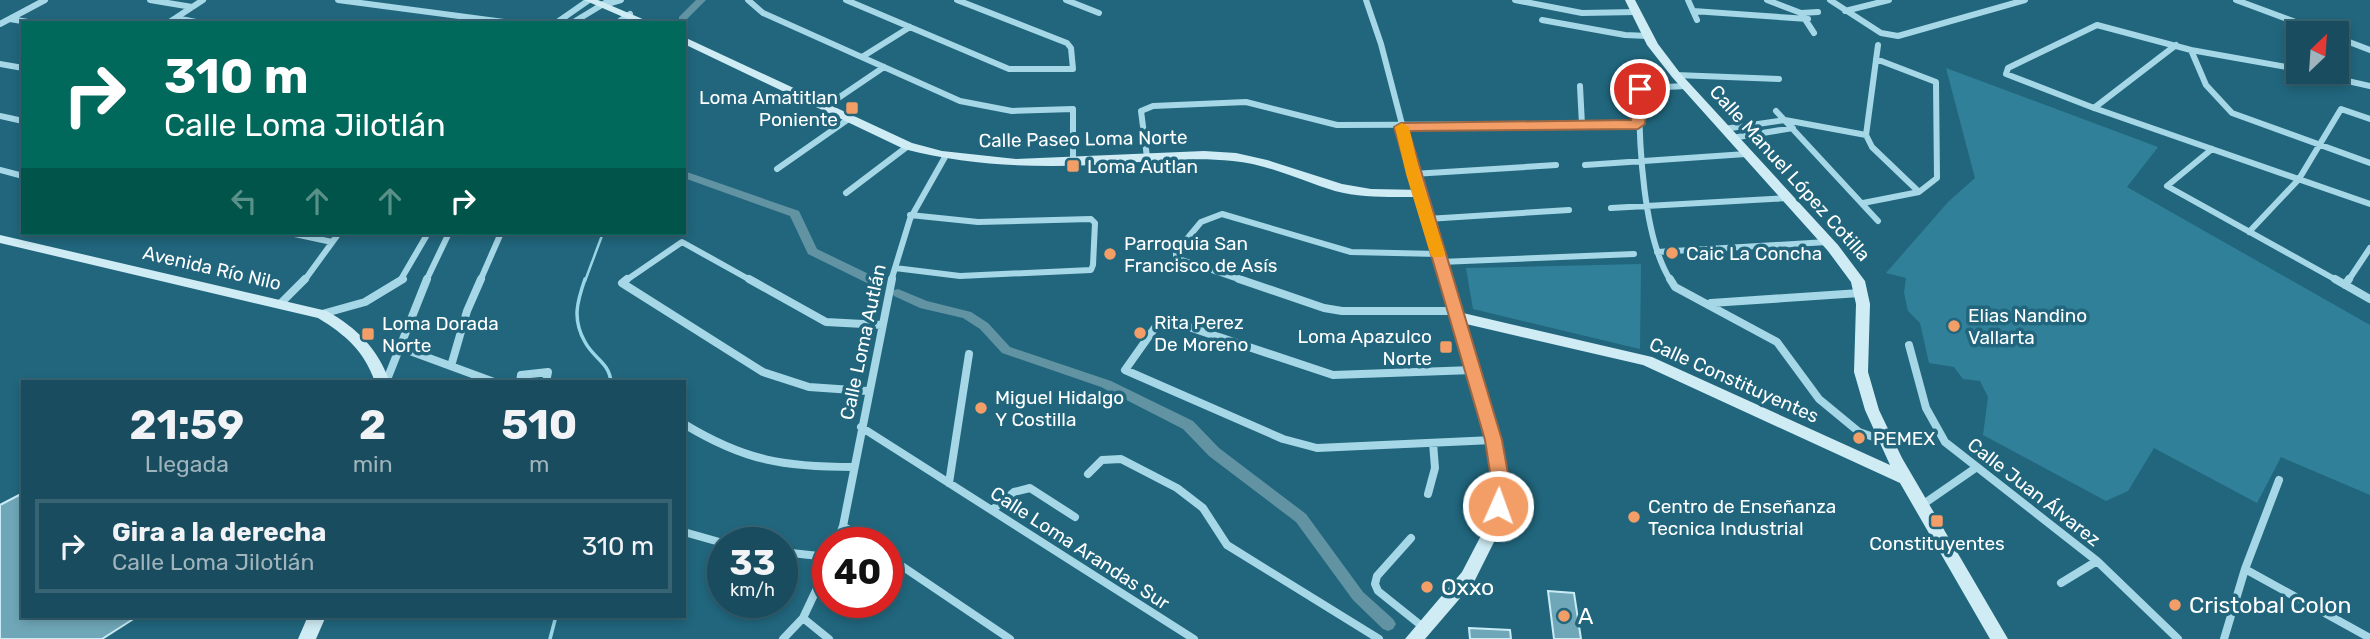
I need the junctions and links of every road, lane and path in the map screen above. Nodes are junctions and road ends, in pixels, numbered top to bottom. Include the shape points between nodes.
1 (45, 0) edge
2 (150, 0) edge
3 (203, 0) edge
4 (338, 0) edge
5 (382, 0) edge
6 (589, 0) edge
7 (621, 0) edge
8 (748, 0) edge
9 (846, 0) edge
10 (957, 0) edge
11 (1066, 0) edge
12 (1091, 0) edge
13 (1366, 0) edge
14 (1515, 0) edge
15 (1688, 0) edge
16 (1767, 0) edge
17 (1830, 0) edge
18 (1889, 0) edge
19 (2025, 0) edge
20 (2236, 0) edge
21 (606, 2) edge
22 (376, 5) junction
23 (1082, 6) junction
24 (1633, 6) edge
25 (192, 7) junction
26 (1693, 11) junction
27 (1845, 11) junction
28 (1818, 12) dead end
29 (1099, 13) dead end
30 (1801, 13) junction
31 (630, 15) junction
32 (175, 18) junction
33 (9, 19) junction
34 (1808, 19) junction
35 (1542, 20) dead end
36 (1697, 20) dead end
37 (22, 21) edge
38 (171, 21) edge
39 (191, 21) edge
40 (497, 21) edge
41 (559, 21) edge
42 (575, 21) edge
43 (620, 21) edge
44 (643, 21) edge
45 (2293, 21) edge
46 (0, 24) edge
47 (910, 27) junction
48 (1814, 33) dead end
49 (1648, 36) junction
50 (686, 41) edge
51 (2349, 42) edge
52 (1878, 45) dead end
53 (2176, 45) junction
54 (2191, 50) junction
55 (2370, 50) edge
56 (862, 57) junction
57 (1876, 59) junction
58 (0, 64) edge
59 (884, 67) junction
60 (2286, 67) edge
61 (21, 68) edge
62 (1676, 75) junction
63 (1779, 79) dead end
64 (2349, 81) edge
65 (1580, 86) dead end
66 (1686, 86) junction
67 (2370, 86) edge
68 (825, 107) junction
69 (2094, 108) junction
70 (1776, 111) dead end
71 (0, 116) edge
72 (850, 118) junction
73 (2370, 119) edge
74 (1785, 120) junction
75 (21, 121) edge
76 (1638, 124) junction
77 (1581, 125) junction
78 (1811, 125) junction
79 (1401, 127) junction
80 (1792, 128) junction
81 (1727, 133) junction
82 (1866, 135) junction
83 (908, 146) junction
84 (2318, 146) junction
85 (2212, 149) junction
86 (1746, 154) junction
87 (945, 157) junction
88 (1147, 157) junction
89 (1073, 160) junction
90 (1644, 161) junction
91 (2370, 163) edge
92 (1556, 164) dead end
93 (1585, 165) dead end
94 (777, 169) dead end
95 (0, 170) edge
96 (1413, 174) junction
97 (21, 175) edge
98 (2299, 179) junction
99 (1919, 192) junction
100 (846, 193) dead end
101 (1420, 193) junction
102 (1788, 198) junction
103 (1863, 203) junction
104 (2370, 204) edge
105 (1649, 205) junction
106 (1611, 208) dead end
107 (1569, 210) dead end
108 (910, 215) junction
109 (1427, 219) junction
110 (1878, 221) dead end
111 (2249, 232) junction
112 (299, 235) edge
113 (337, 235) edge
114 (427, 235) edge
115 (448, 235) edge
116 (500, 235) edge
117 (892, 236) dead end
118 (902, 236) junction
119 (0, 239) edge
120 (332, 242) junction
121 (1827, 242) junction
122 (2370, 248) edge
123 (1657, 252) junction
124 (1634, 254) dead end
125 (1439, 258) junction
126 (895, 268) junction
127 (2345, 285) junction
128 (1860, 293) junction
129 (2370, 299) edge
130 (1710, 303) junction
131 (280, 304) junction
132 (322, 314) junction
133 (1457, 314) junction
134 (882, 325) junction
135 (1909, 345) dead end
136 (399, 347) junction
137 (969, 354) dead end
138 (451, 366) junction
139 (1473, 370) junction
140 (384, 380) edge
141 (386, 380) edge
142 (489, 380) edge
143 (520, 380) edge
144 (546, 380) edge
145 (867, 391) junction
146 (686, 425) edge
147 (861, 427) junction
148 (1493, 440) junction
149 (1887, 442) junction
150 (1433, 443) junction
151 (853, 467) junction
152 (1977, 467) junction
153 (1088, 474) dead end
154 (1906, 478) junction
155 (2279, 480) dead end
156 (949, 483) junction
157 (1428, 495) dead end
158 (1922, 505) junction
159 (992, 510) junction
160 (1075, 517) dead end
161 (843, 526) edge
162 (686, 533) edge
163 (707, 538) edge
164 (1411, 538) dead end
165 (2097, 561) junction
166 (903, 567) edge
167 (2245, 569) junction
168 (2061, 583) dead end
169 (812, 599) edge
170 (316, 618) edge
171 (803, 618) junction
172 (1419, 633) edge
173 (2370, 638) edge
174 (307, 639) edge
175 (783, 639) edge
176 (829, 639) edge
177 (1010, 639) edge
178 (1194, 639) edge
179 (1379, 639) edge
180 (1999, 639) edge
181 (2178, 639) edge
182 (2224, 639) edge

1 - 33 street
2 - 25 street
3 - 25 street
4 - 22 street
5 - 22 street
6 - 21 street
6 - 41 street
7 - 21 street
8 - 56 street via 763,13
9 - 47 street
10 - 47 street via 1071,46 1073,69 1009,69
11 - 23 street
12 - 23 street
13 - 79 street
14 - 24 street via 1582,13
15 - 26 street
16 - 30 street
17 - 27 street
18 - 27 street
19 - 27 street via 1898,36 1889,36
20 - 45 street
21 - 31 street
21 - 42 street
22 - 40 street
23 - 29 street
24 - 49 street, Calle Manuel López Cotilla
25 - 32 street
26 - 34 street
26 - 36 street
28 - 30 street
30 - 34 street
31 - 43 street
31 - 44 street
32 - 38 street
32 - 39 street
33 - 37 street
33 - 46 street
34 - 48 street
35 - 49 street
47 - 56 street
49 - 62 street, Calle Manuel López Cotilla
50 - 68 street, Calle Paseo Loma Norte
51 - 55 street
52 - 57 street
53 - 54 street
53 - 69 street
53 - 69 street via 2097,24 2008,68 2006,74 2014,78
54 - 60 street
54 - 84 street via 2204,86 2232,113
56 - 59 street
57 - 82 street
57 - 99 street via 1937,83 1937,178
58 - 61 street
59 - 68 street
59 - 89 street via 980,107 1073,109
62 - 63 street
62 - 66 street, Calle Manuel López Cotilla
64 - 67 street
65 - 77 street
66 - 76 street via 1640,89
66 - 81 street, Calle Manuel López Cotilla
68 - 72 street, Calle Paseo Loma Norte
69 - 85 street
70 - 74 street
71 - 75 street
72 - 83 street, Calle Paseo Loma Norte
72 - 94 street
73 - 84 street via 2341,109
74 - 78 street
74 - 80 street
74 - 81 street
76 - 77 street
76 - 90 street
77 - 79 street
78 - 80 street
78 - 82 street
79 - 88 street via 1337,125 1246,102 1145,107 1141,111
79 - 96 street
80 - 81 street
80 - 103 street
81 - 86 street, Calle Manuel López Cotilla
82 - 99 street via 1872,147
83 - 87 street, Calle Paseo Loma Norte
83 - 100 street
84 - 91 street
84 - 98 street
85 - 98 street
85 - 111 street via 2167,187
86 - 90 street
86 - 102 street, Calle Manuel López Cotilla
87 - 89 street, Calle Paseo Loma Norte via 993,162
87 - 108 street, Calle Loma Autlán
88 - 89 street, Calle Paseo Loma Norte
88 - 101 street, Calle Paseo Loma Norte via 1236,157 1340,188
90 - 93 street
90 - 105 street
92 - 96 street
95 - 97 street
96 - 101 street
98 - 104 street
98 - 111 street
99 - 103 street
101 - 109 street
102 - 105 street
102 - 121 street, Calle Manuel López Cotilla
103 - 110 street
105 - 106 street
105 - 123 street
107 - 109 street
108 - 118 street, Calle Loma Autlán
108 - 126 street via 978,222 1091,219 1095,223 1091,270 960,276
109 - 125 street
111 - 127 street
112 - 120 street
113 - 120 street
114 - 132 street via 397,285 363,304
115 - 136 street
116 - 138 street via 467,311
117 - 118 street
118 - 126 street, Calle Loma Autlán
119 - 131 street, Avenida Río Nilo
120 - 131 street via 309,276
121 - 123 street
121 - 128 street, Calle Manuel López Cotilla via 1858,281
122 - 127 street
123 - 130 street via 1675,287
124 - 125 street
125 - 133 street
125 - 133 street via 1351,252 1222,214 1204,217 1176,252 1176,258 1324,308
126 - 134 street, Calle Loma Autlán
127 - 129 street
128 - 130 street
128 - 149 street, Calle Manuel López Cotilla via 1861,372
130 - 149 street via 1777,342 1819,399 1859,432
131 - 132 street, Avenida Río Nilo
132 - 140 street, Avenida Río Nilo via 369,348
133 - 139 street
133 - 154 street, Calle Constituyentes via 1647,361
134 - 145 street, Calle Loma Autlán
134 - 145 street via 826,322 682,242 622,283 763,372 809,387
135 - 152 street, Calle Juan Álvarez via 1931,421 1945,442
136 - 138 street
136 - 141 street
137 - 156 street
138 - 142 street
139 - 148 street
139 - 150 street via 1333,374 1165,319 1126,365 1129,374 1302,445
143 - 144 street via 521,375 548,372
145 - 147 street, Calle Loma Autlán
146 - 151 street via 715,445 747,458 783,466
147 - 151 street, Calle Loma Autlán
147 - 156 street, Calle Loma Arandas Sur
148 - 150 street
148 - 172 street via 1501,485 1494,526 1468,577
149 - 154 street, Calle Manuel López Cotilla
150 - 157 street via 1436,468
151 - 161 street, Calle Loma Autlán
152 - 158 street
152 - 165 street, Calle Juan Álvarez
153 - 179 street via 1099,461 1121,459 1197,502 1227,545
154 - 158 street, Calle Manuel López Cotilla
155 - 167 street
156 - 159 street, Calle Loma Arandas Sur
158 - 180 street, Calle Manuel López Cotilla
159 - 160 street via 1023,487
159 - 178 street, Calle Loma Arandas Sur
162 - 163 street
164 - 172 street via 1375,584
165 - 168 street
165 - 181 street, Calle Juan Álvarez
166 - 177 street
167 - 173 street
167 - 182 street
169 - 171 street
170 - 174 street
171 - 175 street
171 - 176 street

